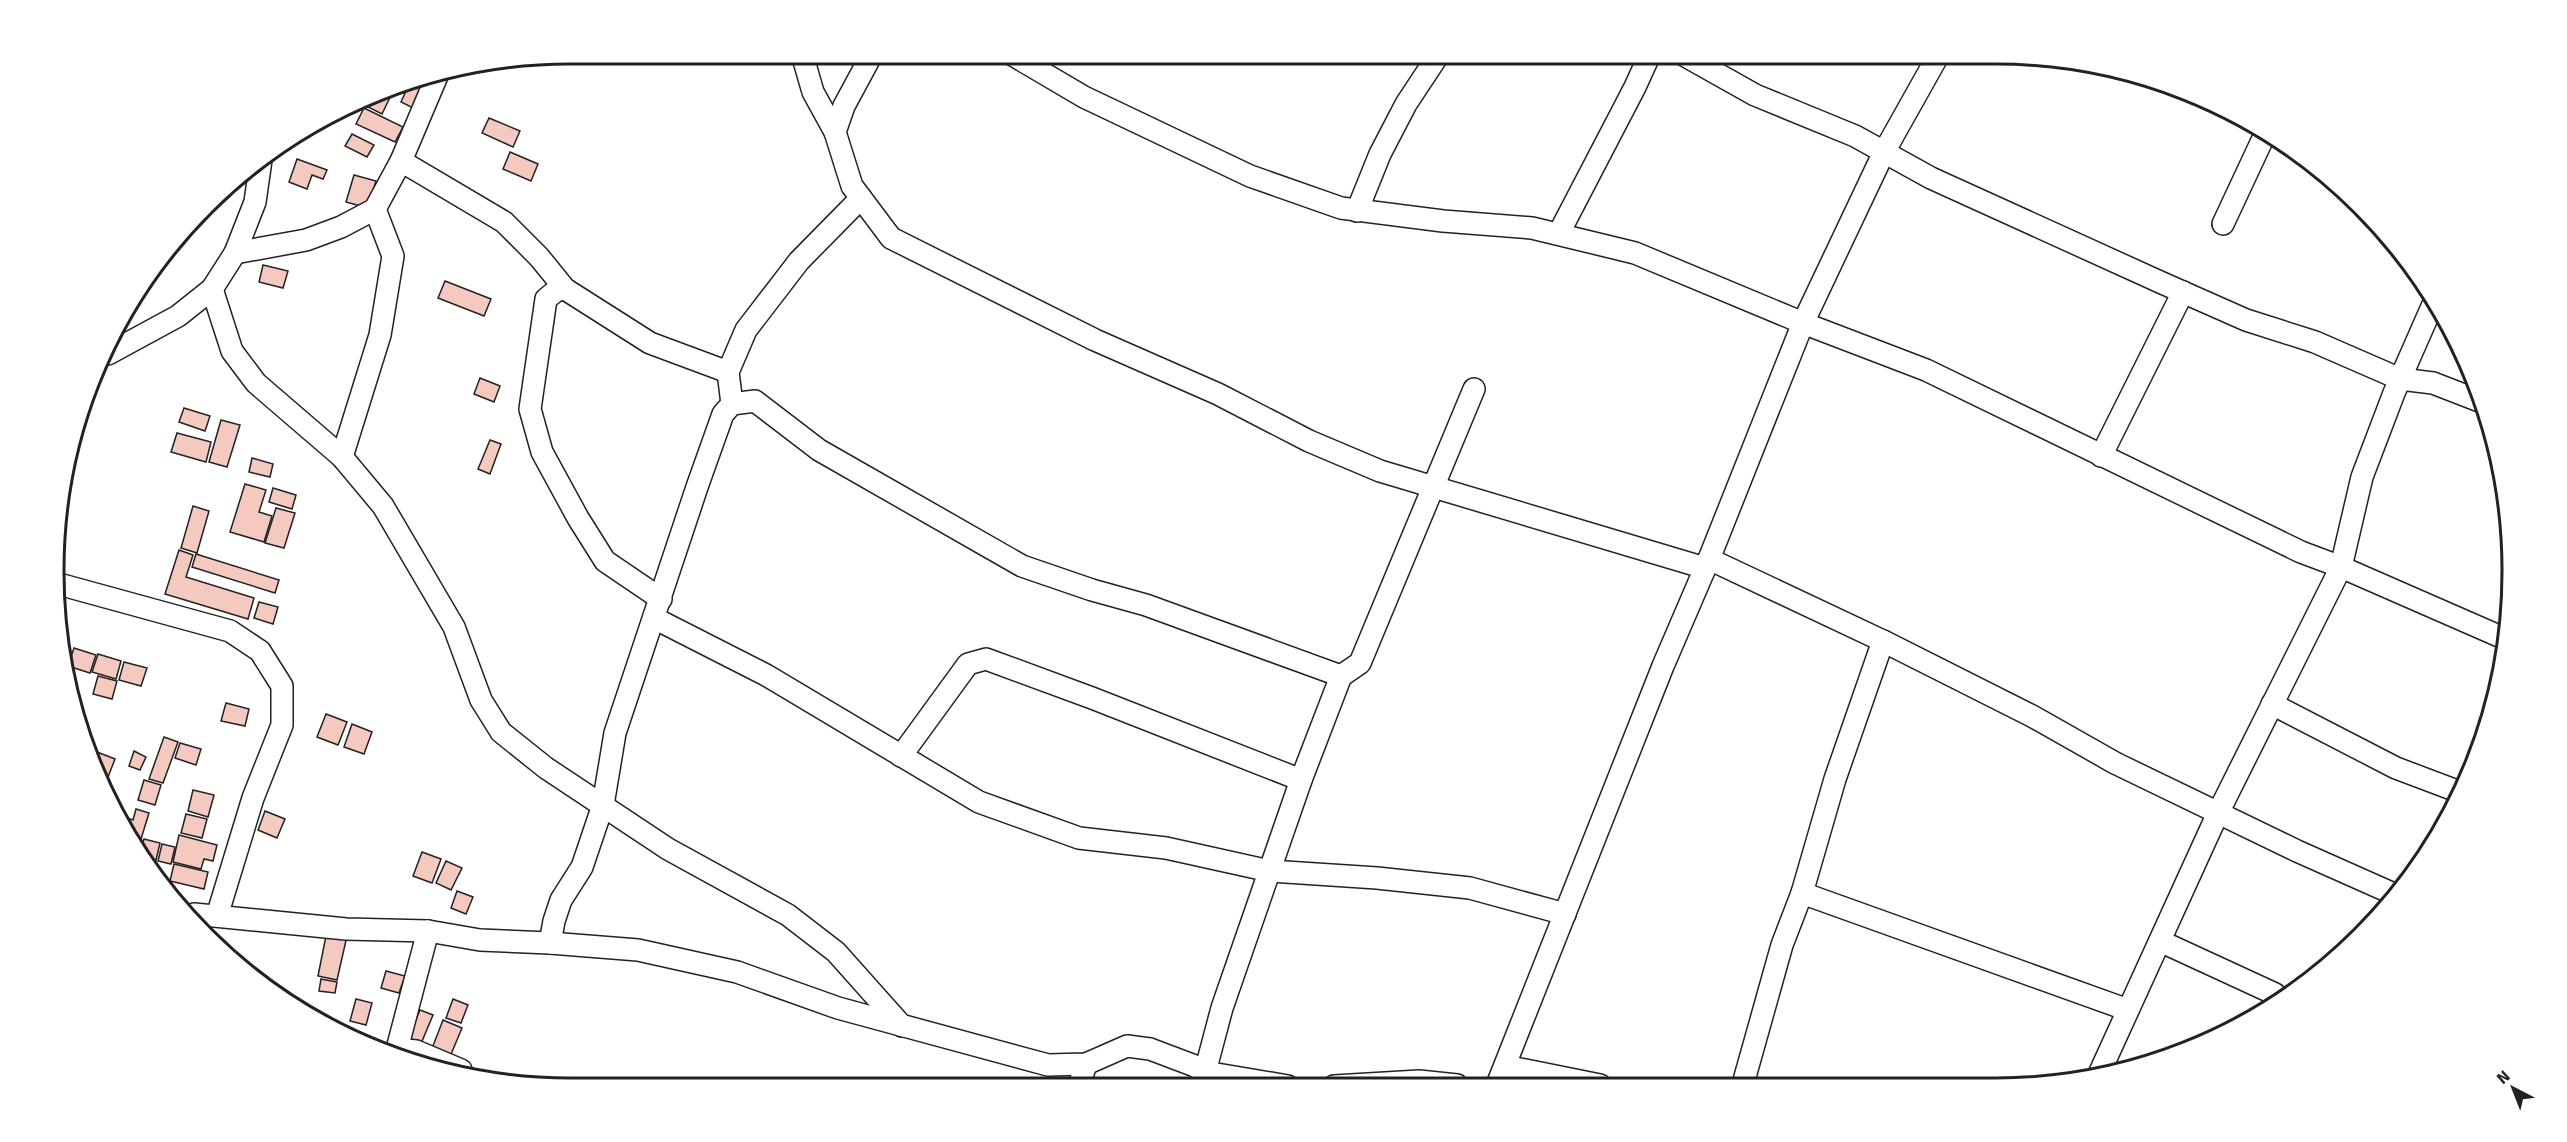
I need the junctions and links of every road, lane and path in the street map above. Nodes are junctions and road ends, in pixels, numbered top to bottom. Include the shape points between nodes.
1 (805, 64) edge
2 (867, 64) edge
3 (1028, 64) edge
4 (1432, 64) edge
5 (1641, 64) edge
6 (1700, 64) edge
7 (1933, 64) edge
8 (435, 83) edge
9 (835, 132) junction
10 (2262, 140) edge
11 (1884, 152) junction
12 (401, 161) junction
13 (259, 172) edge
14 (861, 198) junction
15 (375, 209) junction
16 (1357, 211) junction
17 (2223, 224) dead end
18 (1559, 233) junction
19 (235, 253) junction
20 (565, 289) junction
21 (212, 290) junction
22 (2184, 292) junction
23 (2430, 311) edge
24 (1803, 323) junction
25 (116, 350) edge
26 (728, 372) junction
27 (2400, 379) junction
28 (1474, 389) dead end
29 (2472, 398) edge
30 (732, 404) junction
31 (2102, 456) junction
32 (342, 458) junction
33 (1432, 487) junction
34 (1707, 564) junction
35 (2341, 567) junction
36 (65, 587) edge
37 (658, 608) junction
38 (2498, 636) edge
39 (1883, 641) junction
40 (1341, 676) junction
41 (2272, 704) junction
42 (901, 756) junction
43 (1301, 780) junction
44 (2453, 789) edge
45 (603, 805) junction
46 (2218, 813) junction
47 (1270, 871) junction
48 (2387, 892) edge
49 (1802, 893) junction
50 (199, 914) edge
51 (1565, 914) junction
52 (217, 916) junction
53 (429, 931) junction
54 (2160, 941) junction
55 (550, 943) junction
56 (2275, 994) dead end
57 (2128, 1010) junction
58 (902, 1026) junction
59 (397, 1047) edge
60 (409, 1051) edge
61 (432, 1058) edge
62 (1086, 1064) junction
63 (2103, 1066) edge
64 (1205, 1072) junction
65 (1501, 1076) edge
66 (1082, 1078) edge
67 (1241, 1078) edge
68 (1523, 1078) edge
69 (1745, 1078) edge

1 - 9 street via 813,92
2 - 9 street
3 - 16 street via 1084,97 1250,176
4 - 16 street via 1380,154
5 - 18 street via 1635,87
6 - 11 street via 1755,95
7 - 11 street
8 - 12 street
9 - 14 street via 852,186
10 - 17 street
11 - 22 street via 1931,178
11 - 24 street
12 - 15 street
12 - 20 street via 504,222
13 - 19 street via 255,202
14 - 26 street via 799,261 752,321
14 - 33 street via 891,238 1310,441 1380,471
15 - 19 street via 306,240
15 - 32 street via 393,256 380,335
16 - 18 street
18 - 24 street via 1635,253
19 - 21 street
20 - 26 street via 650,343
20 - 37 street via 546,299 530,410 542,452 605,561
21 - 25 street via 178,316
21 - 32 street via 232,351 256,383
22 - 27 street
22 - 31 street
23 - 27 street
24 - 31 street via 1926,370
24 - 34 street
26 - 30 street
27 - 29 street via 2433,382
27 - 35 street via 2362,477
28 - 33 street
30 - 37 street via 723,414
30 - 40 street via 755,401 819,450 1022,566 1146,605
31 - 35 street via 2301,552
32 - 45 street via 383,506 454,627 481,700 501,732 546,768
33 - 34 street
33 - 40 street via 1360,663
34 - 39 street
34 - 51 street
35 - 38 street
35 - 41 street
36 - 52 street via 230,631 260,651 282,686 282,725 253,798
37 - 42 street
37 - 45 street via 615,733
39 - 46 street
39 - 49 street via 1835,779
40 - 43 street
41 - 44 street via 2396,768
41 - 46 street
42 - 43 street via 968,664 986,659
42 - 47 street via 979,802 1079,838 1166,848
43 - 47 street
45 - 55 street via 582,867 561,900
45 - 58 street via 668,849 788,915 836,952
46 - 48 street
46 - 54 street
47 - 51 street via 1470,888
47 - 64 street via 1222,1008
49 - 57 street
49 - 69 street via 1782,945
50 - 52 street
51 - 65 street
52 - 53 street via 346,929
53 - 55 street via 480,940
53 - 59 street
54 - 56 street
54 - 57 street
55 - 58 street via 638,950 737,972
57 - 63 street
58 - 62 street via 1048,1065
60 - 61 street
62 - 64 street via 1127,1046 1150,1049
62 - 66 street
64 - 67 street
65 - 68 street

